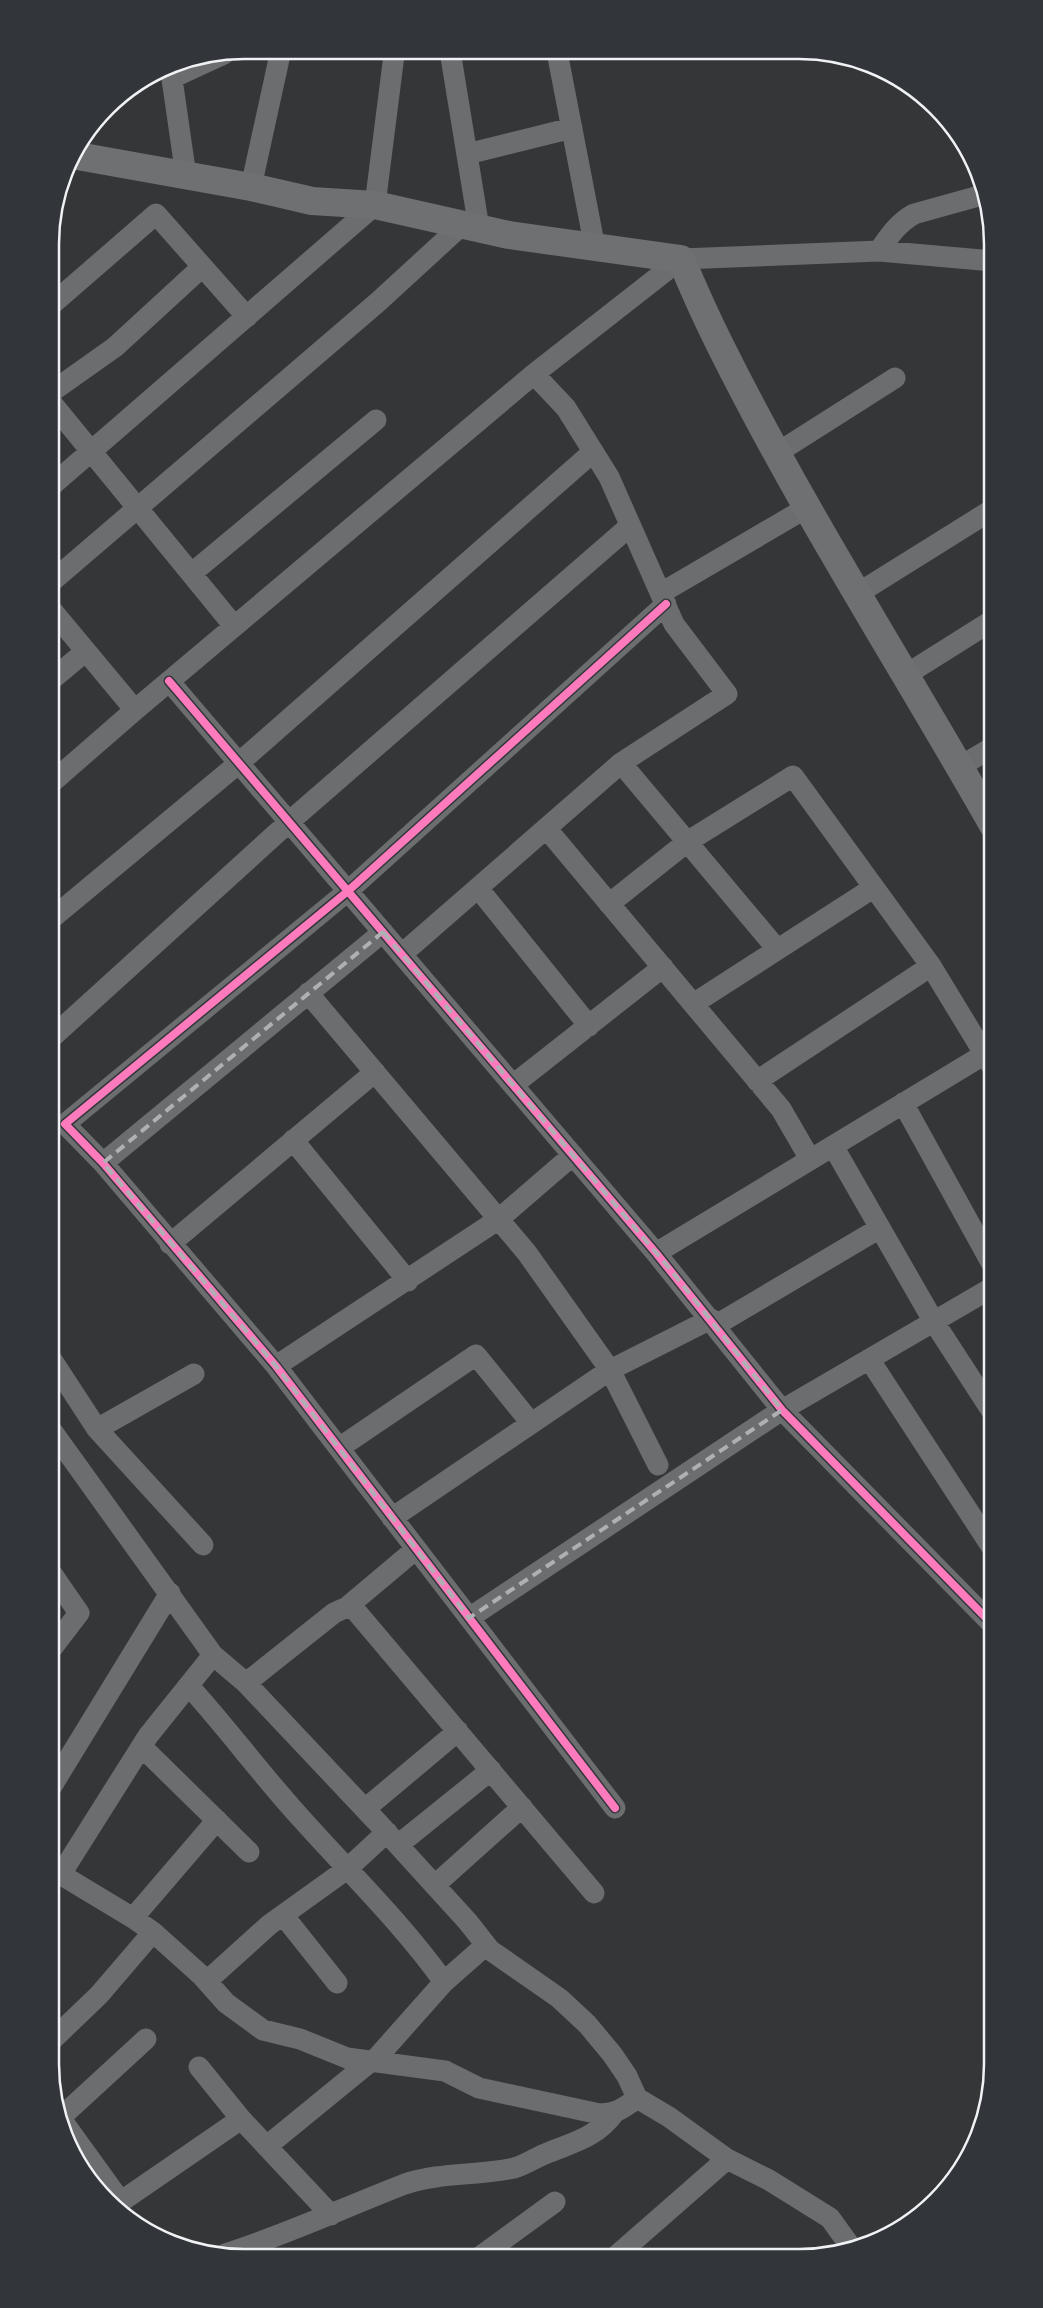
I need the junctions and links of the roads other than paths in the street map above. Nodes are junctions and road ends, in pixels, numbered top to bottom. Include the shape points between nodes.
1 (279, 59) edge
2 (393, 59) edge
3 (451, 59) edge
4 (558, 59) edge
5 (171, 74) edge
6 (572, 128) junction
7 (467, 154) junction
8 (81, 157) edge
9 (186, 176) junction
10 (251, 186) junction
11 (978, 196) edge
12 (375, 205) junction
13 (471, 226) junction
14 (595, 248) junction
15 (879, 251) junction
16 (680, 259) junction
17 (984, 260) edge
18 (202, 267) junction
19 (59, 298) edge
20 (247, 317) junction
21 (534, 374) junction
22 (895, 378) dead end
23 (59, 387) edge
24 (59, 413) edge
25 (376, 420) dead end
26 (92, 452) junction
27 (593, 452) junction
28 (777, 453) junction
29 (59, 480) edge
30 (137, 506) junction
31 (808, 507) junction
32 (984, 515) edge
33 (630, 526) junction
34 (192, 573) junction
35 (59, 575) edge
36 (857, 594) junction
37 (663, 598) junction
38 (59, 619) edge
39 (234, 626) junction
40 (984, 626) edge
41 (86, 651) junction
42 (59, 674) edge
43 (904, 676) junction
44 (169, 681) junction
45 (135, 710) junction
46 (984, 752) edge
47 (239, 763) junction
48 (621, 763) junction
49 (960, 767) junction
50 (59, 776) edge
51 (984, 809) edge
52 (289, 822) junction
53 (546, 828) junction
54 (687, 842) junction
55 (478, 888) junction
56 (873, 888) junction
57 (348, 891) junction
58 (609, 904) junction
59 (59, 913) edge
60 (383, 932) junction
61 (777, 949) junction
62 (402, 954) junction
63 (930, 966) junction
64 (663, 967) junction
65 (308, 993) junction
66 (693, 1004) junction
67 (589, 1026) junction
68 (59, 1032) edge
69 (984, 1053) edge
70 (984, 1063) edge
71 (374, 1072) junction
72 (757, 1081) junction
73 (513, 1085) junction
74 (903, 1103) junction
75 (293, 1140) junction
76 (833, 1146) junction
77 (573, 1155) junction
78 (810, 1159) junction
79 (103, 1162) junction
80 (499, 1219) junction
81 (880, 1228) junction
82 (170, 1244) junction
83 (984, 1250) edge
84 (656, 1253) junction
85 (408, 1281) junction
86 (984, 1292) edge
87 (714, 1322) junction
88 (934, 1322) junction
89 (869, 1359) junction
90 (276, 1366) junction
91 (59, 1369) edge
92 (610, 1370) junction
93 (194, 1374) dead end
94 (984, 1396) edge
95 (782, 1410) junction
96 (531, 1424) junction
97 (97, 1429) junction
98 (59, 1440) edge
99 (339, 1448) junction
100 (658, 1465) dead end
101 (392, 1518) junction
102 (984, 1535) edge
103 (203, 1545) dead end
104 (416, 1549) junction
105 (59, 1584) edge
106 (170, 1593) junction
107 (347, 1607) junction
108 (984, 1611) edge
109 (469, 1618) junction
110 (59, 1640) edge
111 (213, 1655) junction
112 (246, 1683) junction
113 (189, 1686) junction
114 (458, 1731) junction
115 (142, 1747) junction
116 (491, 1770) junction
117 (59, 1774) edge
118 (522, 1807) junction
119 (615, 1808) dead end
120 (364, 1809) junction
121 (217, 1820) junction
122 (392, 1838) junction
123 (249, 1852) dead end
124 (59, 1865) edge
125 (347, 1869) junction
126 (59, 1873) edge
127 (435, 1886) junction
128 (594, 1893) dead end
129 (283, 1915) junction
130 (134, 1918) junction
131 (153, 1932) junction
132 (486, 1945) junction
133 (207, 1981) junction
134 (444, 1982) junction
135 (337, 1983) dead end
136 (59, 2033) edge
137 (146, 2039) dead end
138 (372, 2062) junction
139 (199, 2066) dead end
140 (637, 2098) junction
141 (64, 2109) edge
142 (615, 2112) junction
143 (241, 2119) junction
144 (267, 2146) junction
145 (727, 2159) junction
146 (87, 2162) edge
147 (101, 2181) edge
148 (120, 2202) edge
149 (555, 2202) dead end
150 (331, 2214) junction
151 (848, 2243) edge
152 (238, 2249) edge
153 (490, 2249) edge
154 (624, 2249) edge

1 - 10 street
2 - 12 street
3 - 7 street
4 - 6 street
5 - 9 street
6 - 7 street
6 - 14 street
7 - 13 street
8 - 9 street
9 - 10 street
10 - 12 street via 312,201
11 - 15 street via 914,214 891,232
12 - 13 street
12 - 20 street
13 - 14 street
13 - 30 street
14 - 16 street
15 - 16 street
15 - 17 street
16 - 21 street
16 - 28 street via 719,343
18 - 19 street via 156,214
18 - 20 street
18 - 23 street via 115,347
20 - 26 street
21 - 27 street via 566,408
21 - 39 street
22 - 28 street
24 - 26 street
25 - 34 street
26 - 29 street
26 - 30 street
27 - 33 street via 609,477
27 - 47 street
28 - 31 street
30 - 34 street
30 - 35 street
31 - 36 street
31 - 37 street
32 - 36 street
33 - 37 street
33 - 52 street
34 - 39 street
36 - 43 street
37 - 48 street via 674,624 727,694
37 - 57 street
38 - 41 street
39 - 44 street
40 - 43 street
41 - 42 street
41 - 45 street
43 - 49 street
44 - 45 street
44 - 47 street
45 - 50 street
46 - 49 street
47 - 52 street
47 - 59 street
48 - 53 street
48 - 54 street
49 - 51 street
52 - 57 street
52 - 68 street
53 - 55 street
53 - 58 street
54 - 56 street via 793,776
54 - 58 street
54 - 61 street
55 - 62 street
55 - 67 street
56 - 61 street
56 - 63 street
57 - 60 street
57 - 79 street via 65,1124
58 - 64 street
60 - 62 street
60 - 65 street
61 - 66 street
62 - 73 street
63 - 69 street
63 - 72 street
64 - 66 street
64 - 67 street
65 - 71 street
65 - 79 street
66 - 72 street
67 - 73 street
70 - 74 street
71 - 75 street
71 - 80 street
72 - 78 street via 781,1109
73 - 77 street
74 - 76 street
74 - 83 street
75 - 82 street
75 - 85 street
76 - 78 street
76 - 81 street
77 - 80 street
77 - 84 street
78 - 84 street
79 - 82 street
80 - 85 street
80 - 92 street
81 - 87 street
81 - 88 street
82 - 90 street
84 - 87 street
85 - 90 street
86 - 88 street
87 - 92 street
87 - 95 street
88 - 89 street
88 - 94 street
89 - 95 street
89 - 102 street
90 - 99 street
91 - 97 street
92 - 96 street
92 - 100 street
93 - 97 street
95 - 108 street
95 - 109 street
96 - 99 street via 476,1356
96 - 101 street
97 - 103 street
98 - 106 street
99 - 101 street
101 - 104 street
104 - 107 street
104 - 109 street
105 - 110 street via 80,1613
106 - 111 street
106 - 117 street
107 - 112 street via 334,1613
107 - 114 street via 361,1615
109 - 119 street
111 - 112 street
111 - 113 street
112 - 120 street
113 - 115 street
113 - 125 street
114 - 116 street
114 - 120 street
115 - 121 street
115 - 124 street
116 - 118 street
116 - 122 street
118 - 127 street
118 - 128 street
120 - 122 street
121 - 123 street
121 - 130 street
122 - 125 street
122 - 127 street
125 - 129 street
125 - 134 street via 423,1953
126 - 130 street
127 - 132 street
129 - 133 street
129 - 135 street
130 - 131 street
131 - 133 street
131 - 136 street via 99,1995
132 - 134 street
132 - 140 street via 559,1998 587,2024 617,2061
133 - 138 street via 226,2003 264,2030 300,2039 347,2058
134 - 138 street
137 - 141 street
138 - 142 street via 445,2071 479,2088 606,2115
138 - 144 street
139 - 143 street
140 - 142 street
140 - 145 street
142 - 150 street via 606,2124 581,2141 516,2168 407,2184
143 - 144 street
143 - 148 street
144 - 150 street
145 - 151 street via 769,2180 830,2218
145 - 154 street
146 - 147 street
149 - 153 street
150 - 152 street

